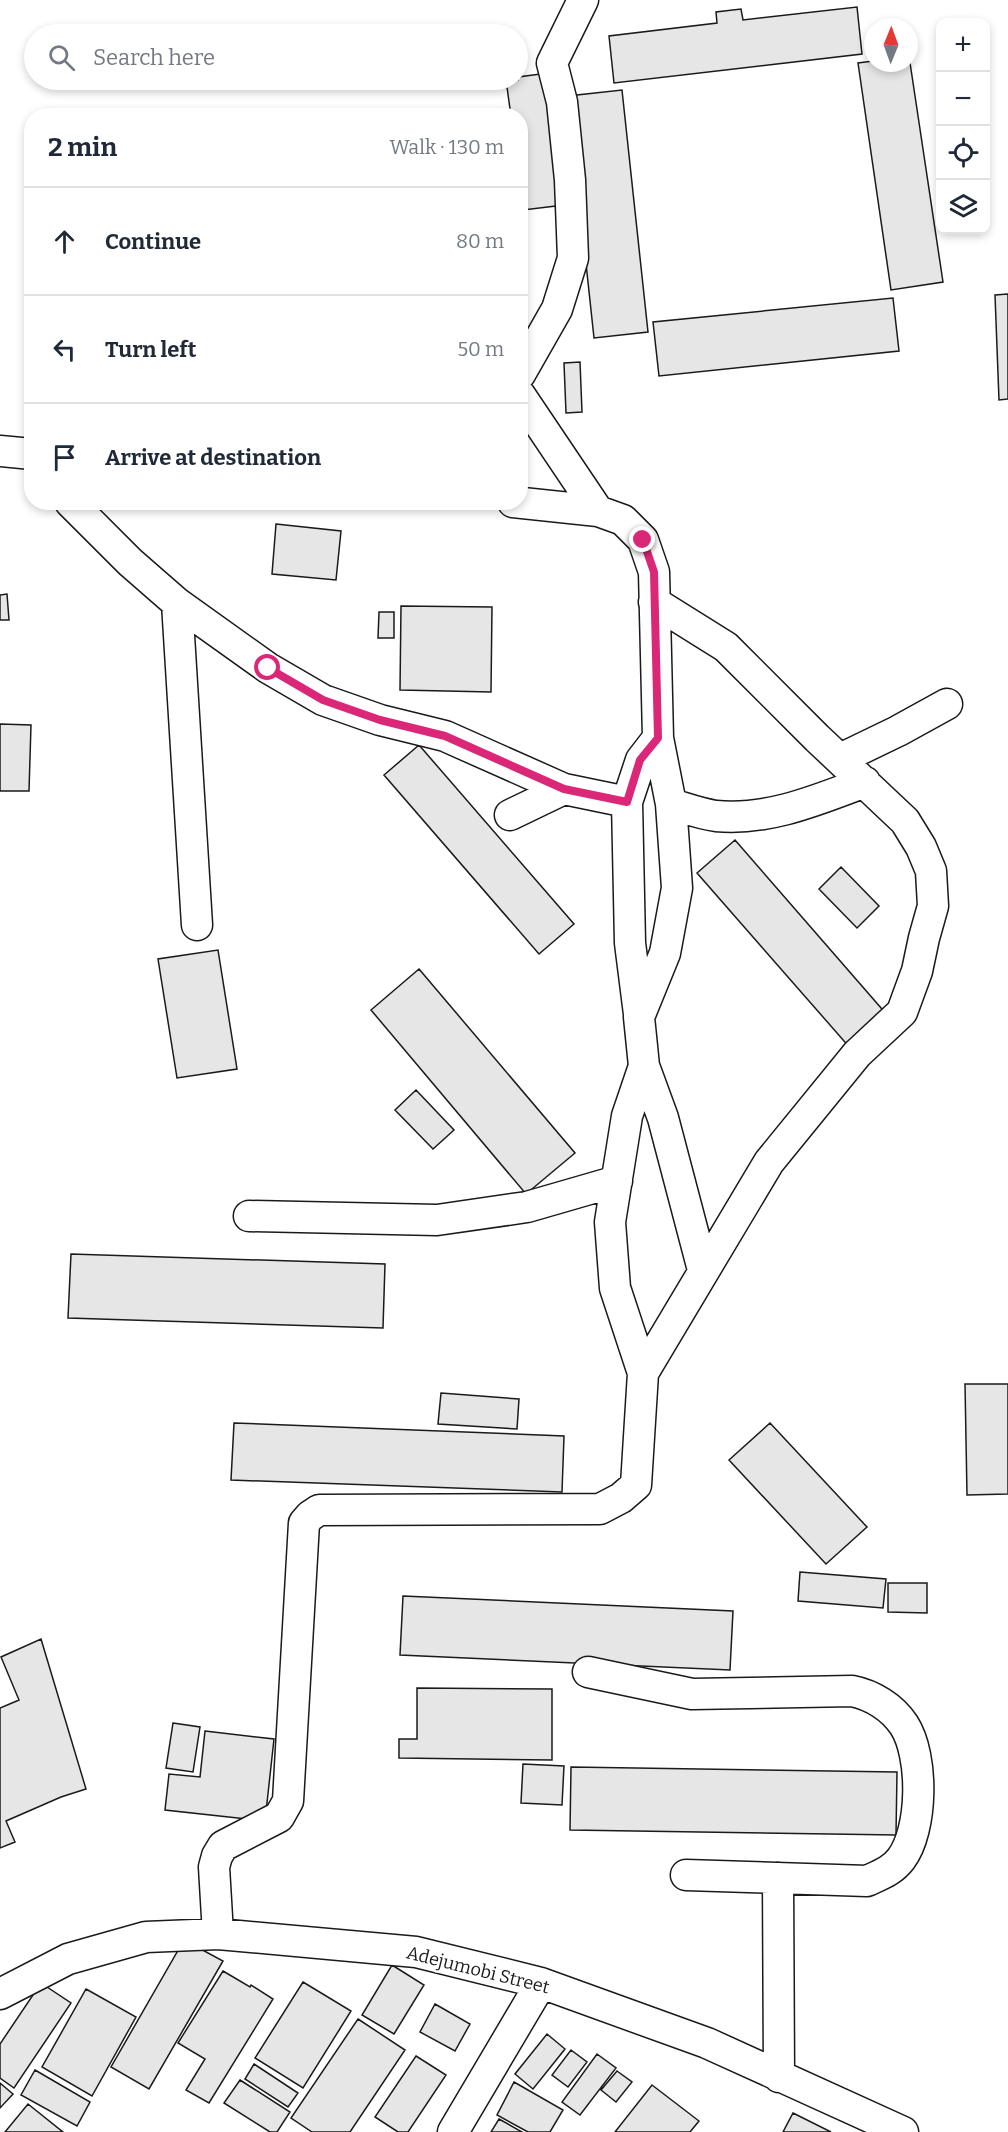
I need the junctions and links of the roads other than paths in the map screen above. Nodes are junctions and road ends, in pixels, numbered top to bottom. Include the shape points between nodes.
1 (583, 0) edge
2 (528, 360) edge
3 (528, 406) edge
4 (528, 504) edge
5 (78, 510) edge
6 (598, 511) junction
7 (654, 602) junction
8 (177, 603) junction
9 (947, 704) dead end
10 (658, 738) junction
11 (840, 759) junction
12 (865, 782) junction
13 (564, 789) junction
14 (627, 802) junction
15 (671, 804) junction
16 (510, 815) dead end
17 (197, 925) dead end
18 (639, 1017) junction
19 (644, 1066) junction
20 (617, 1181) junction
21 (249, 1216) dead end
22 (703, 1270) junction
23 (643, 1373) junction
24 (588, 1672) dead end
25 (686, 1875) dead end
26 (778, 1878) junction
27 (218, 1934) junction
28 (541, 1983) junction
29 (0, 1994) edge
30 (780, 2077) junction
31 (453, 2132) edge
32 (903, 2132) edge

1 - 2 street via 552,63 563,113 573,258 557,309
3 - 6 street
4 - 6 street
5 - 8 street
6 - 7 street via 622,520 643,540 654,572
7 - 10 street
7 - 11 street via 726,647
8 - 13 street via 268,668 323,700 380,720 445,736
8 - 17 street
9 - 11 street
10 - 14 street via 640,760
10 - 15 street
11 - 12 street
12 - 15 street via 770,814 716,816
12 - 22 street via 905,821 931,871 933,906 917,971 902,1012 857,1054 769,1162
13 - 14 street
13 - 16 street
14 - 18 street via 630,943
15 - 18 street via 677,888 665,953
18 - 19 street
19 - 20 street via 627,1116
19 - 22 street via 663,1118
20 - 21 street via 527,1207 437,1220
20 - 23 street via 610,1222 615,1288
22 - 23 street
23 - 27 street via 636,1485 600,1509 319,1510 304,1523 288,1801 279,1817 223,1846 217,1856 214,1867
24 - 26 street via 692,1694 852,1691 869,1695 904,1725 915,1752 918,1806 909,1845 901,1860 889,1872 867,1881
25 - 26 street
26 - 30 street
27 - 28 street, Adejumobi Street via 416,1952
27 - 29 street, Adejumobi Street via 146,1937 68,1959
28 - 30 street, Adejumobi Street via 707,2043
28 - 31 street
30 - 32 street, Adejumobi Street

